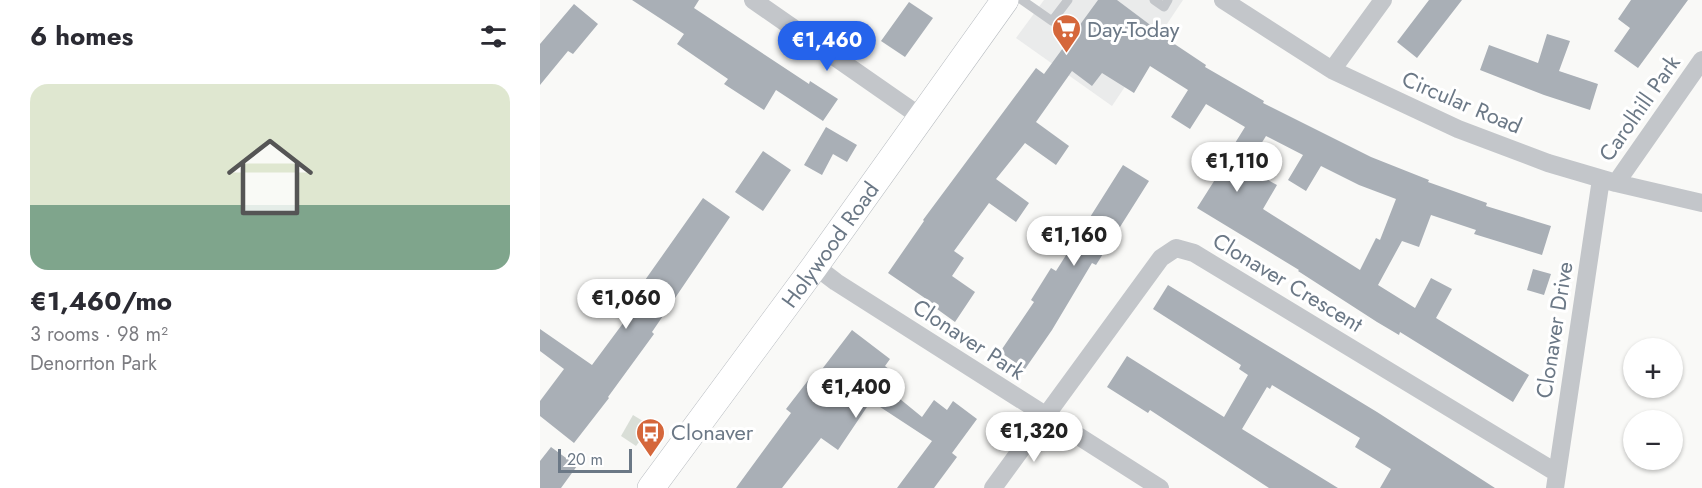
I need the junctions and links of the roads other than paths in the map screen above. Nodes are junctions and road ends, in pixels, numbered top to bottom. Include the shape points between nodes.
1 (753, 0) edge
2 (1005, 0) edge
3 (1022, 0) edge
4 (1068, 0) edge
5 (1154, 0) edge
6 (1168, 0) edge
7 (1223, 0) edge
8 (1383, 0) edge
9 (1702, 60) edge
10 (1332, 70) junction
11 (921, 117) junction
12 (1608, 181) junction
13 (1702, 203) edge
14 (815, 266) junction
15 (1047, 417) junction
16 (1556, 481) edge
17 (651, 488) edge
18 (993, 488) edge
19 (1160, 488) edge

1 - 11 street
2 - 11 main road, Holywood Road
3 - 4 lane via 1052,21
5 - 6 lane via 1164,7
7 - 10 street, Circular Road
8 - 10 street
9 - 12 street, Carolhill Park
10 - 12 street, Circular Road via 1458,129
11 - 14 main road, Holywood Road
12 - 13 street, Circular Road
12 - 16 street, Clonaver Drive
14 - 15 street, Clonaver Park
14 - 17 main road, Holywood Road
15 - 16 street, Clonaver Crescent via 1161,258 1176,248 1194,253
15 - 18 street, Clonaver Crescent
15 - 19 street, Clonaver Park

